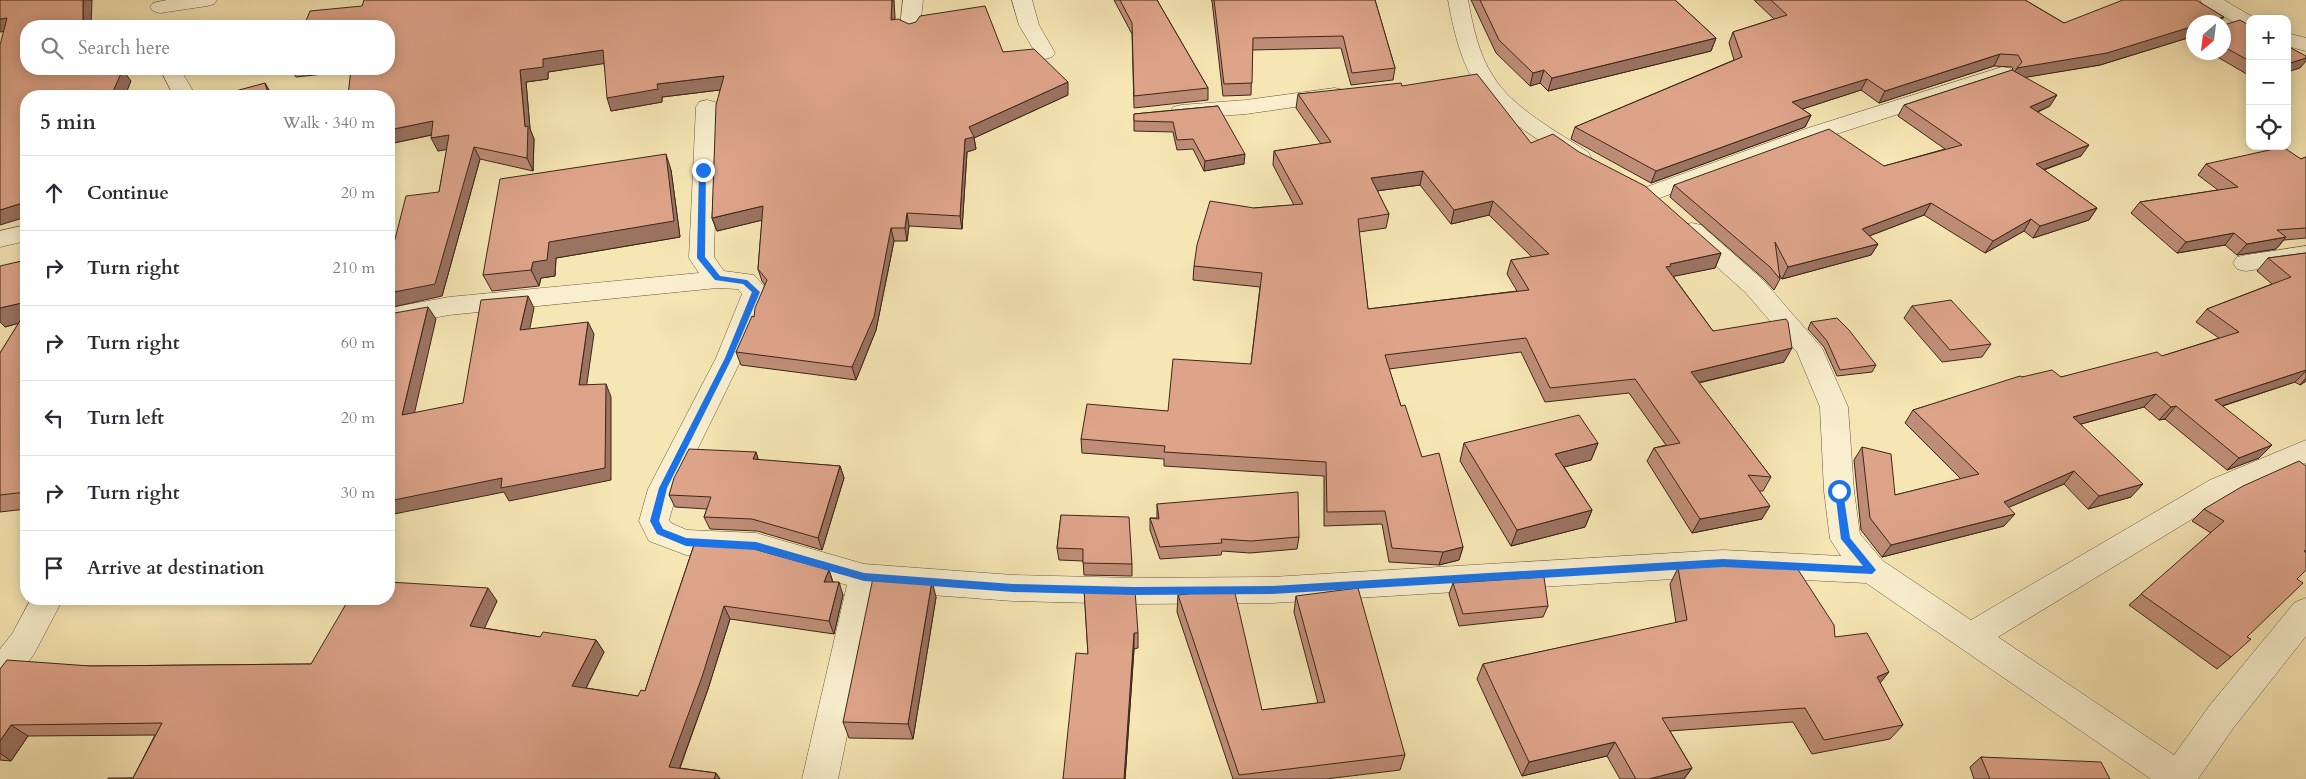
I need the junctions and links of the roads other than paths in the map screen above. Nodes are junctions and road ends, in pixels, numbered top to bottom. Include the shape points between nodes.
1 (207, 0) edge
2 (913, 0) edge
3 (1022, 0) edge
4 (1458, 0) edge
5 (2210, 0) edge
6 (161, 11) edge
7 (2246, 22) edge
8 (910, 28) edge
9 (2291, 39) edge
10 (2306, 45) edge
11 (1045, 52) dead end
12 (2002, 73) edge
13 (173, 75) edge
14 (182, 90) edge
15 (1354, 92) edge
16 (707, 107) dead end
17 (1158, 114) edge
18 (1600, 168) edge
19 (20, 235) edge
20 (0, 239) edge
21 (2306, 254) edge
22 (2246, 264) dead end
23 (717, 279) junction
24 (395, 316) edge
25 (2306, 451) edge
26 (1872, 570) junction
27 (864, 577) junction
28 (44, 605) edge
29 (2306, 612) edge
30 (1970, 637) junction
31 (0, 674) edge
32 (2179, 778) edge
33 (820, 779) edge

1 - 6 street
2 - 8 street
3 - 11 street via 1028,25
4 - 18 street via 1473,80 1514,113
5 - 7 street
9 - 10 street
12 - 26 street via 1641,190 1754,286 1809,348 1834,407 1839,491 1846,539
13 - 14 street
15 - 17 street via 1246,107
16 - 23 street via 701,258
19 - 20 street
21 - 22 street
23 - 24 street via 449,306
23 - 27 street via 745,281 756,292 728,358 663,488 654,521 660,532 686,542 756,546
25 - 30 street via 2220,488
26 - 27 street via 1723,563 1272,590 1013,588
26 - 30 street
27 - 33 street
28 - 31 street via 23,644
29 - 32 street via 2222,716
30 - 32 street

